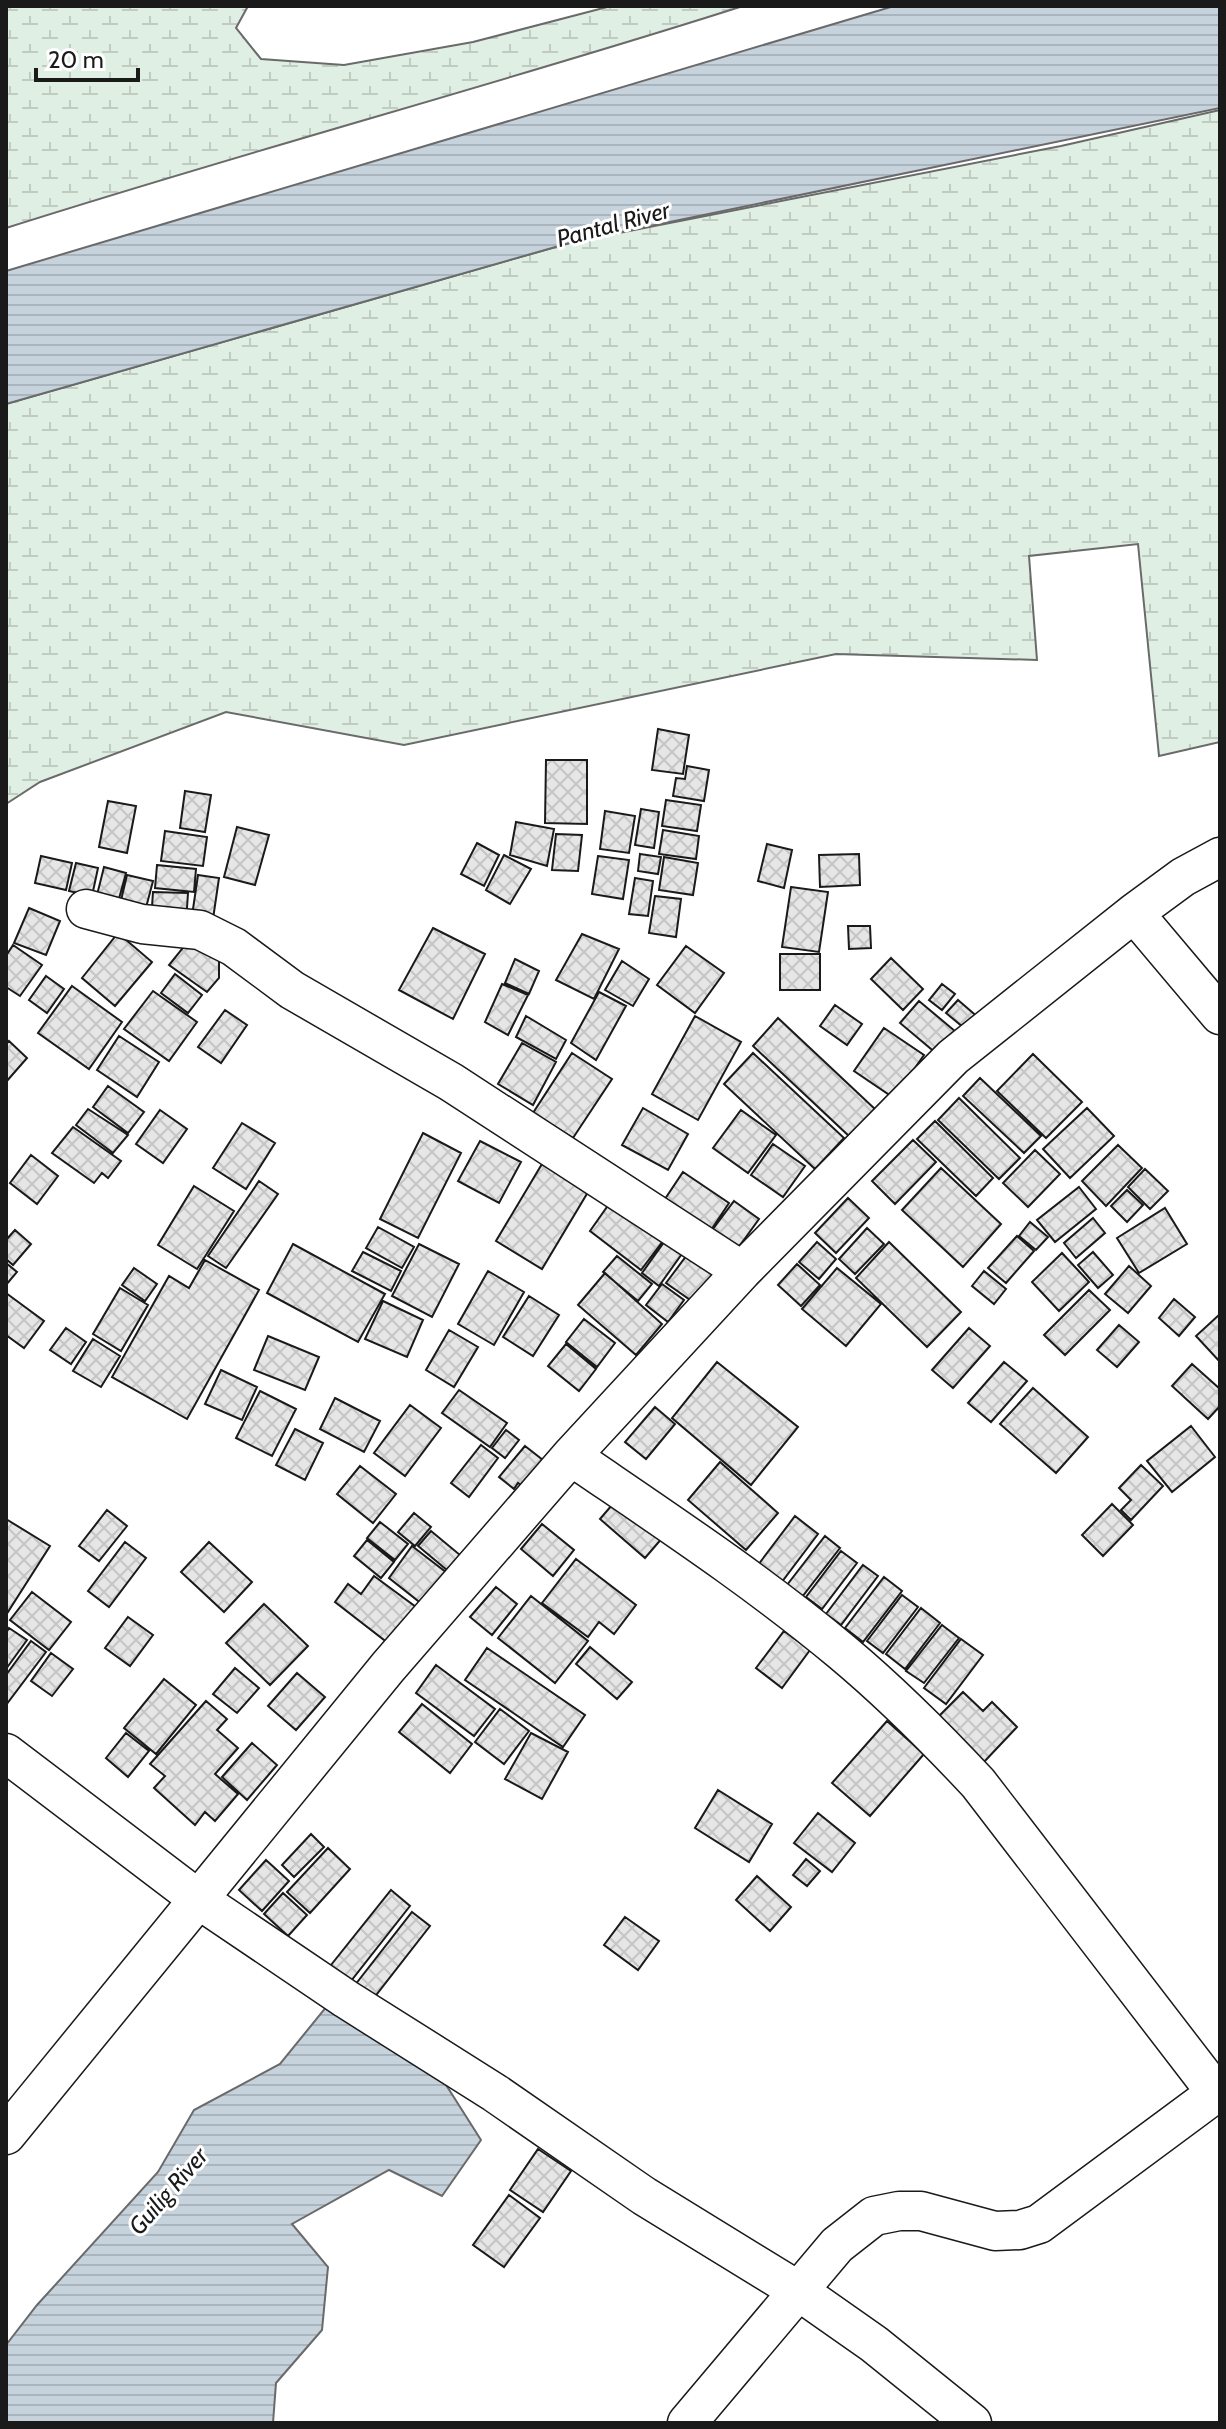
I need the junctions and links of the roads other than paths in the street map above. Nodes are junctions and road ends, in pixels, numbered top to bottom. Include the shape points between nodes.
1 (1220, 857) edge
2 (86, 909) dead end
3 (1134, 913) junction
4 (1220, 1015) edge
5 (742, 1271) junction
6 (571, 1456) junction
7 (6, 1753) edge
8 (198, 1899) junction
9 (1218, 2092) edge
10 (6, 2135) edge
11 (797, 2290) junction
12 (687, 2423) edge
13 (972, 2423) edge

1 - 3 street
2 - 5 street via 142,924 200,930 234,947 292,990 451,1082
3 - 4 street
3 - 5 street via 953,1057
5 - 6 street
6 - 8 street via 388,1667
6 - 9 street via 731,1566 842,1652 935,1737 978,1783
7 - 8 street
8 - 10 street
8 - 11 street via 644,2196
9 - 11 street via 1039,2224 995,2231 921,2211 874,2216 837,2245
11 - 12 street
11 - 13 street

